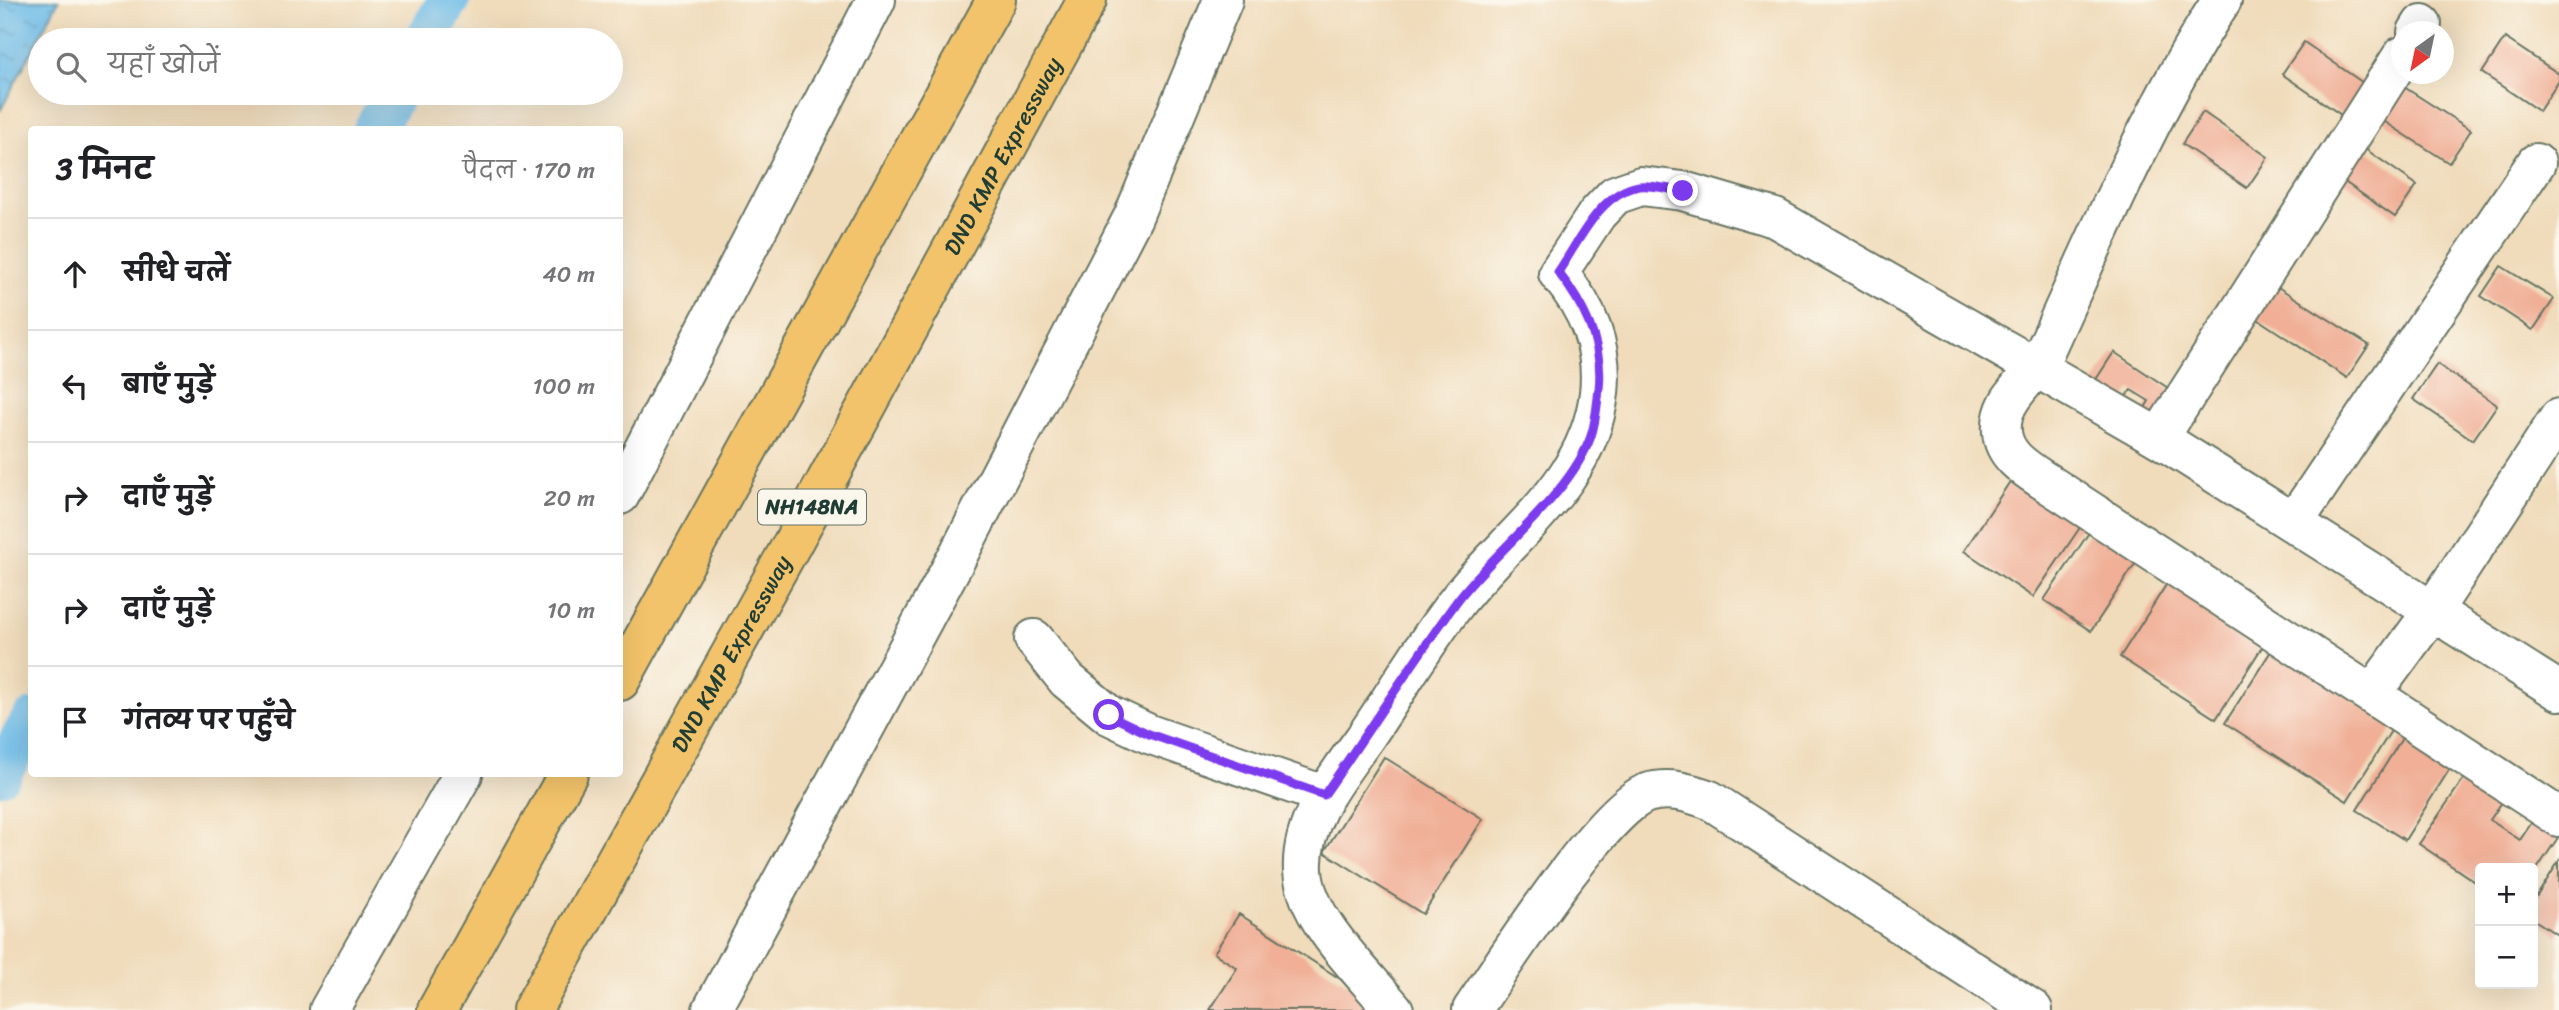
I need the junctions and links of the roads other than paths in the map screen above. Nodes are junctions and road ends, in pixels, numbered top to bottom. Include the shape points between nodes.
1 (876, 0) edge
2 (996, 0) edge
3 (1087, 0) edge
4 (1223, 0) edge
5 (2222, 0) edge
6 (2391, 72) edge
7 (2536, 163) dead end
8 (2036, 368) junction
9 (2559, 418) edge
10 (2159, 438) junction
11 (623, 489) edge
12 (2294, 522) junction
13 (2432, 612) junction
14 (1034, 639) dead end
15 (623, 676) edge
16 (2559, 691) edge
17 (2372, 694) junction
18 (461, 777) edge
19 (566, 777) edge
20 (1324, 795) junction
21 (2559, 817) edge
22 (329, 1010) edge
23 (437, 1010) edge
24 (532, 1010) edge
25 (712, 1010) edge
26 (1394, 1010) edge
27 (1472, 1010) edge
28 (2033, 1010) edge

1 - 11 street
2 - 15 highway, NH148NA
3 - 24 highway, DND KMP Expressway / NH148NA
4 - 25 street via 1133,217 955,561
5 - 8 street via 2193,44 2125,178
6 - 10 street
7 - 12 street
8 - 10 street
8 - 17 street via 2006,402 2003,414 2005,447 2020,465
8 - 20 street via 1775,218 1683,191 1641,186 1615,195 1558,272 1576,295 1602,366 1590,438 1549,500 1458,600
9 - 13 street
10 - 12 street
12 - 13 street
13 - 16 street
13 - 17 street
14 - 20 street via 1067,680 1109,715 1149,734
17 - 21 street
18 - 22 street
19 - 23 highway
20 - 26 street via 1304,843 1308,898 1324,926
27 - 28 street via 1571,870 1623,807 1647,793 1670,789 1710,800

